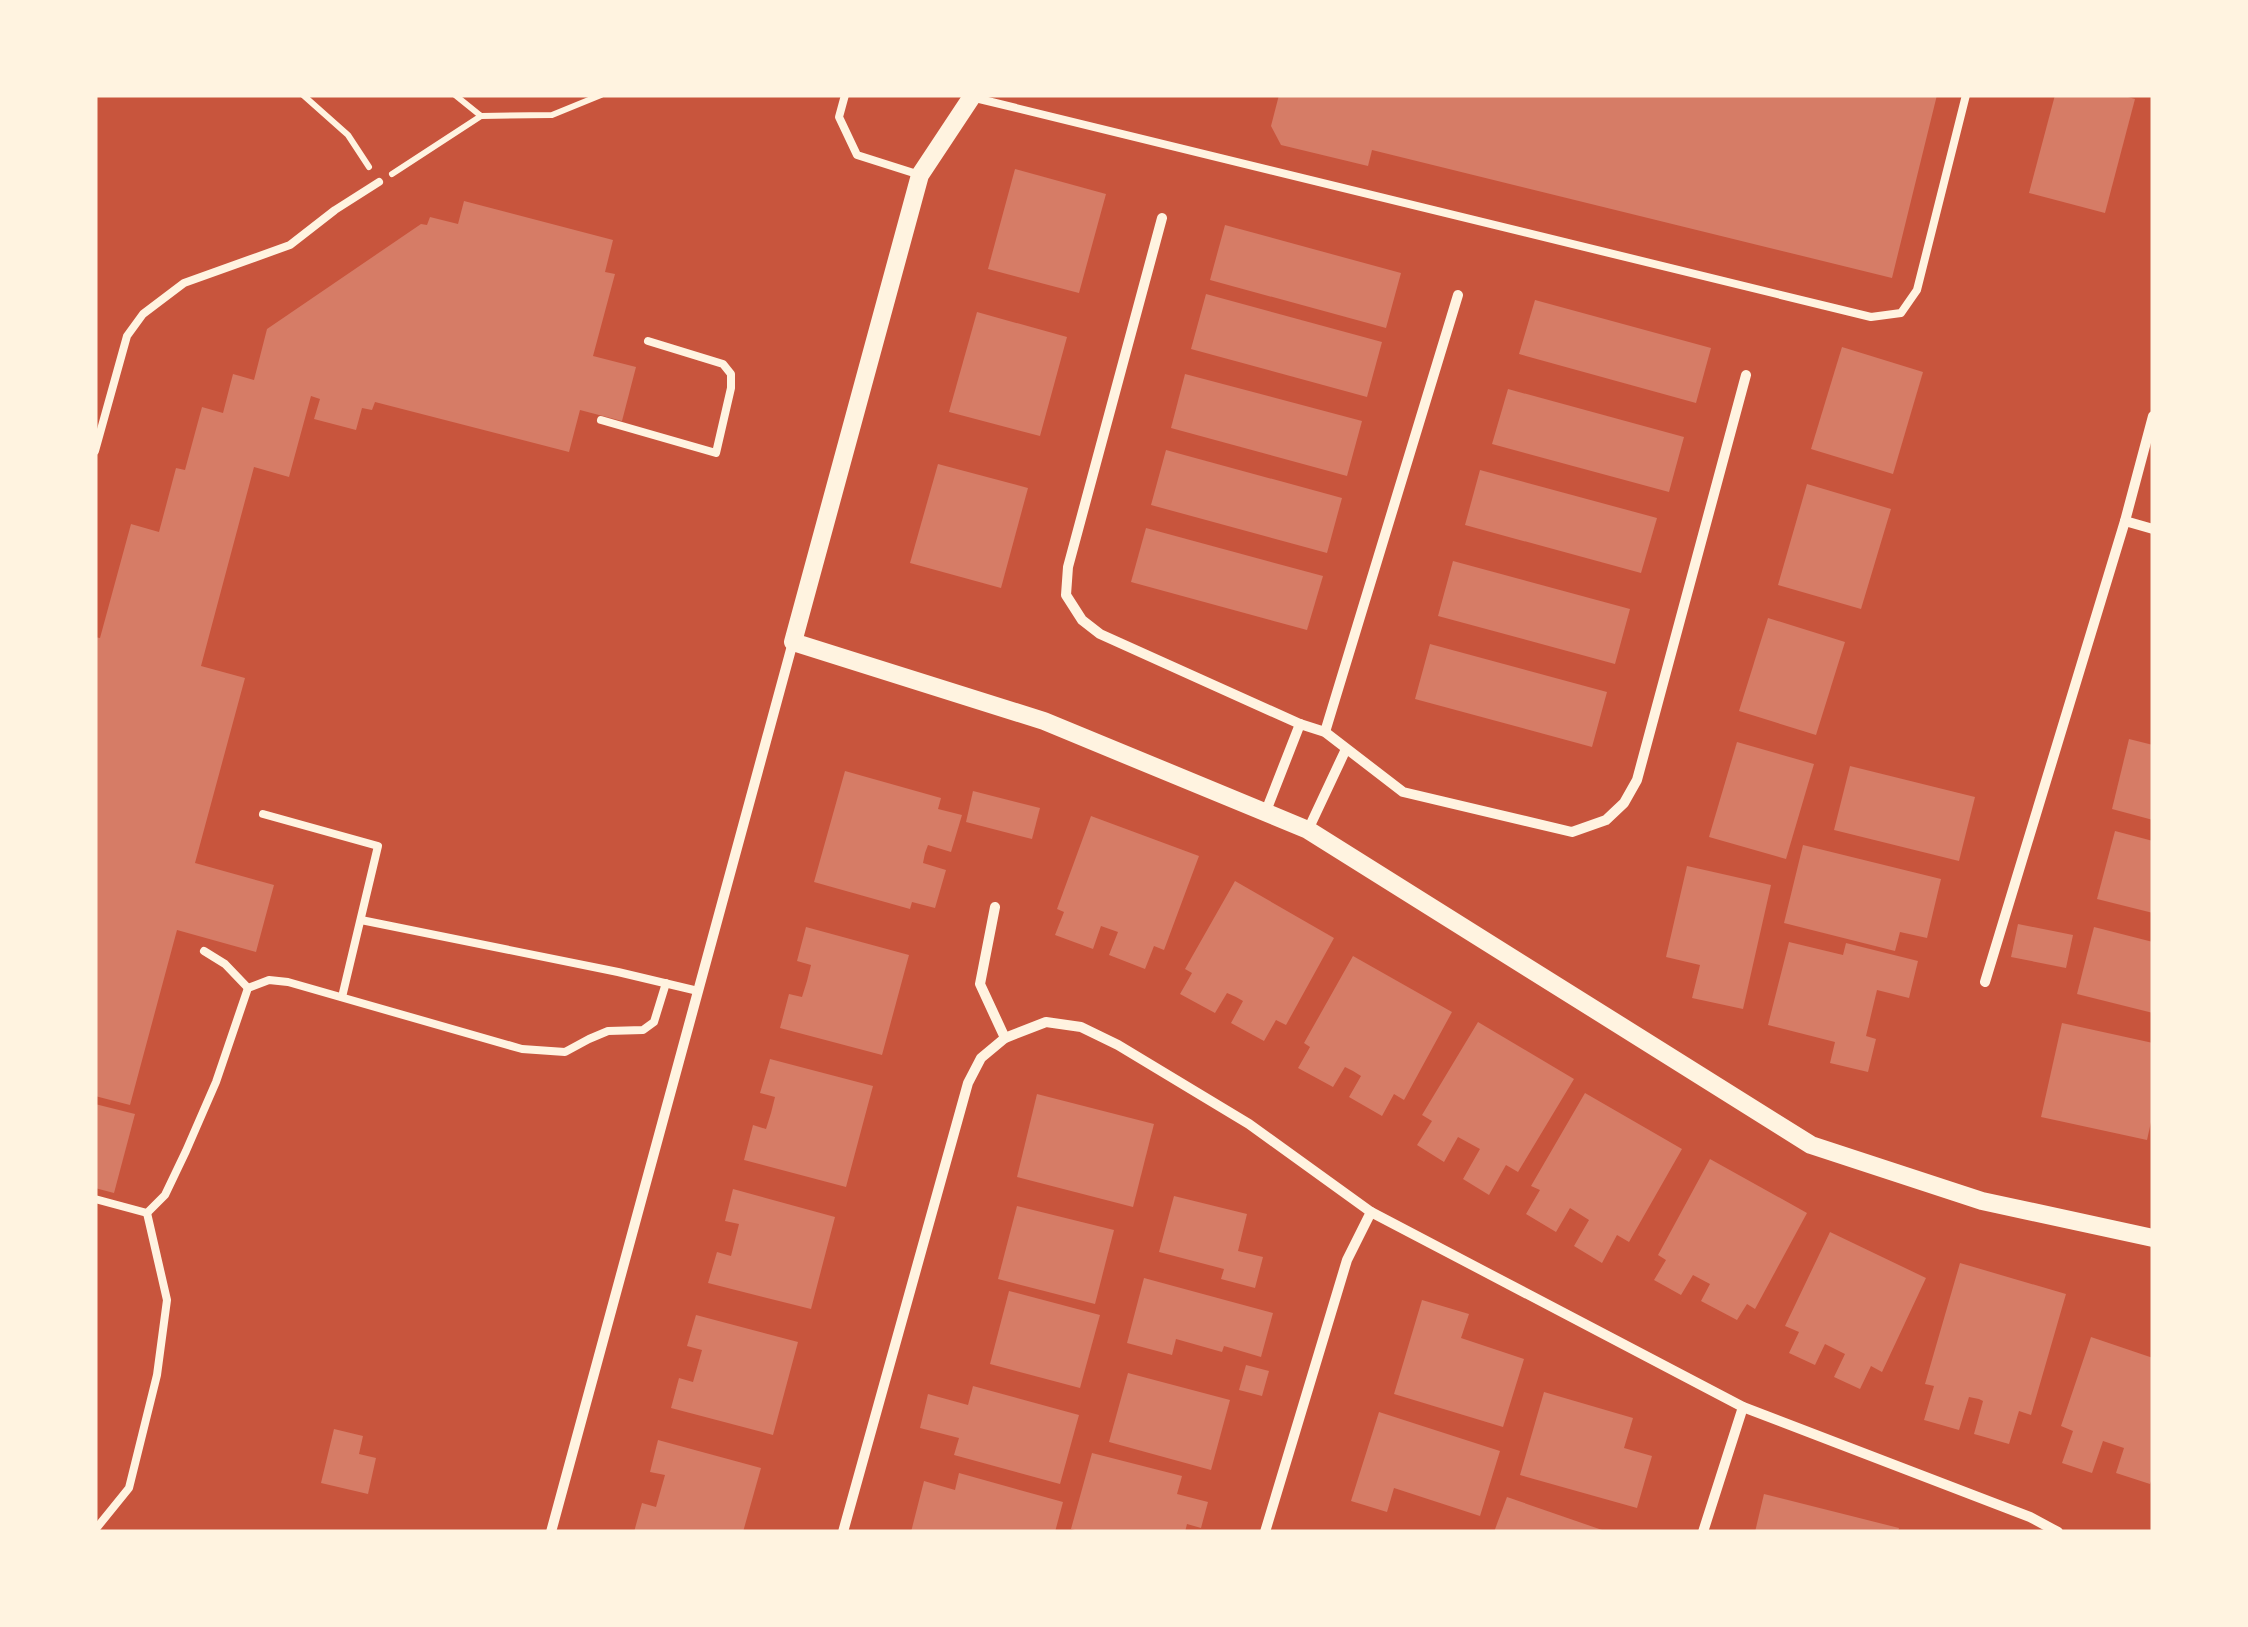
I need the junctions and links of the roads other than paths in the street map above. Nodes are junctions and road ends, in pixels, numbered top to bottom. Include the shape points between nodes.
1 (845, 95) edge
2 (1966, 95) edge
3 (972, 96) edge
4 (920, 175) junction
5 (379, 182) road end
6 (1162, 218) dead end
7 (1458, 294) dead end
8 (648, 341) dead end
9 (1746, 376) dead end
10 (2153, 416) edge
11 (601, 420) dead end
12 (95, 452) edge
13 (2126, 521) junction
14 (2153, 529) edge
15 (793, 642) junction
16 (1300, 724) junction
17 (1325, 732) junction
18 (1346, 749) junction
19 (1266, 811) junction
20 (263, 814) dead end
21 (1308, 830) junction
22 (995, 907) dead end
23 (361, 920) junction
24 (204, 951) dead end
25 (1986, 982) dead end
26 (666, 984) junction
27 (248, 988) junction
28 (698, 991) junction
29 (342, 997) junction
30 (1006, 1038) junction
31 (95, 1199) edge
32 (1371, 1212) junction
33 (147, 1213) junction
34 (2153, 1238) edge
35 (1743, 1407) junction
36 (95, 1530) edge
37 (551, 1532) edge
38 (843, 1532) edge
39 (1264, 1532) edge
40 (1703, 1532) edge
41 (2058, 1532) edge

1 - 4 lane via 839,117 858,154
2 - 3 lane via 1917,290 1901,313 1871,317
3 - 4 street
4 - 15 street
5 - 12 lane via 290,245 184,283 143,314 127,336
6 - 16 street via 1068,566 1066,595 1100,634
7 - 17 street
8 - 11 lane via 723,364 731,374 716,453
9 - 18 street via 1637,780 1606,820 1572,832 1403,792
10 - 13 street
13 - 14 street
13 - 25 street
15 - 19 street via 1044,720
15 - 28 street
16 - 17 street
16 - 19 street
17 - 18 street
18 - 21 street
19 - 21 street
20 - 23 lane via 378,846
21 - 34 street via 1811,1145 1982,1201
22 - 30 street via 980,984
23 - 26 lane
23 - 29 lane
24 - 27 lane
26 - 28 lane
26 - 29 lane via 654,1022 643,1030 608,1031 565,1052 522,1049
27 - 29 lane via 269,980
27 - 33 lane via 186,1151 165,1195
28 - 37 street
30 - 32 street via 1046,1022 1081,1027 1249,1124
30 - 38 street via 981,1058 968,1082
31 - 33 lane
32 - 35 street
32 - 39 street via 1348,1260
33 - 36 lane via 167,1300 157,1375 129,1488
35 - 40 street
35 - 41 street

